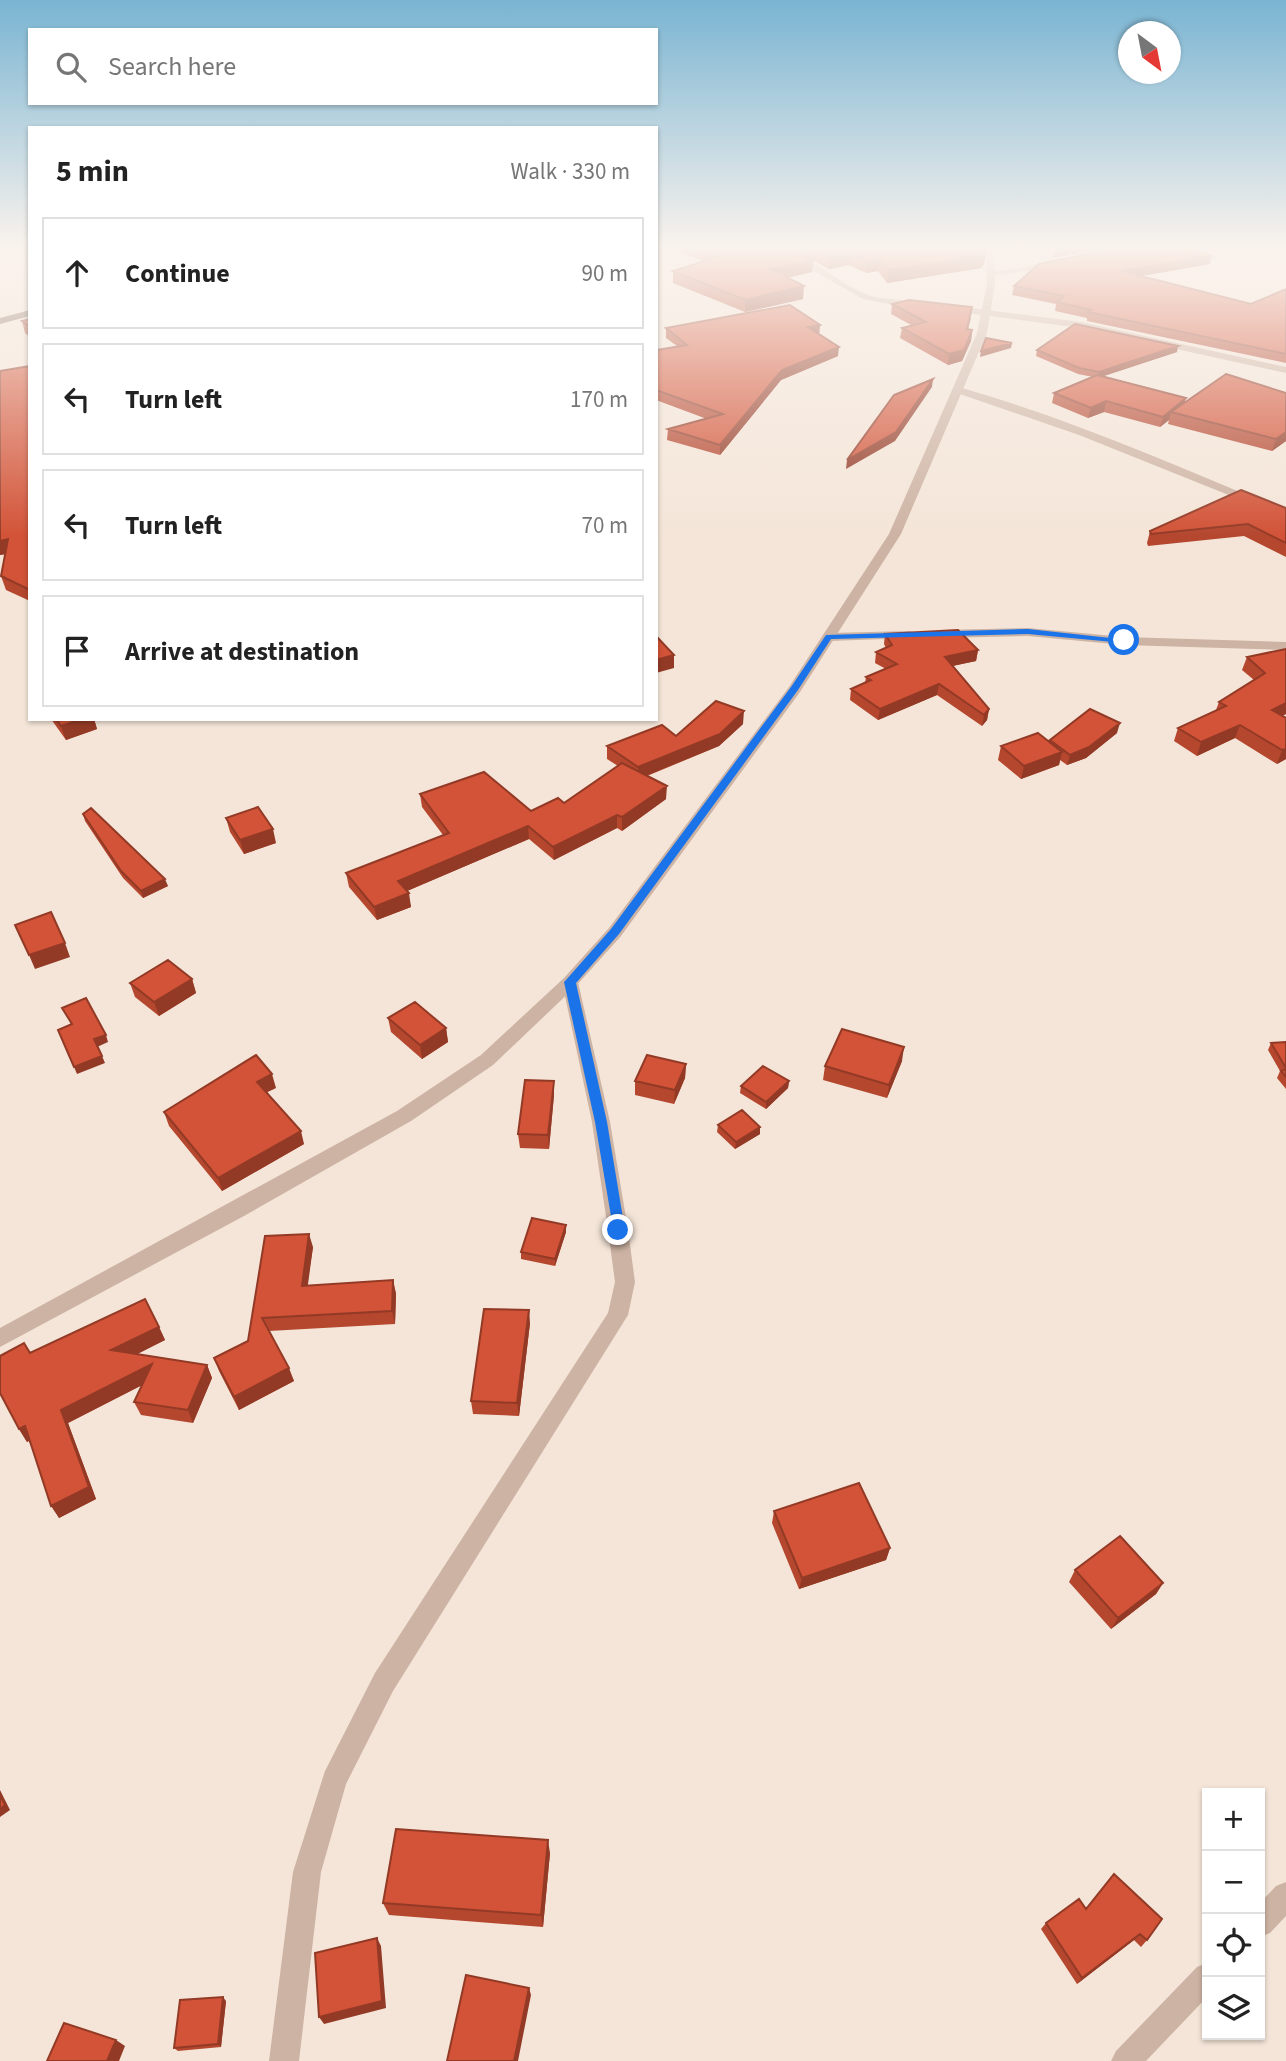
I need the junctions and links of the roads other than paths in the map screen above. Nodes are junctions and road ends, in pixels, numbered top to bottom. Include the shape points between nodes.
1 (978, 343) edge
2 (1163, 343) edge
3 (1286, 370) edge
4 (958, 390) junction
5 (1286, 515) edge
6 (829, 636) junction
7 (1286, 646) edge
8 (570, 982) junction
9 (0, 1338) edge
10 (1286, 1896) edge
11 (1265, 1918) edge
12 (1202, 1982) edge
13 (284, 2061) edge
14 (1126, 2061) edge

1 - 4 street
2 - 3 street
4 - 5 street via 1081,431
4 - 6 street via 895,534
6 - 7 street via 1028,632
6 - 8 street via 615,932
8 - 9 street via 487,1060 404,1116
8 - 13 street via 601,1122 618,1230 625,1282 618,1315 384,1682 334,1780 307,1872
10 - 11 street
12 - 14 street

